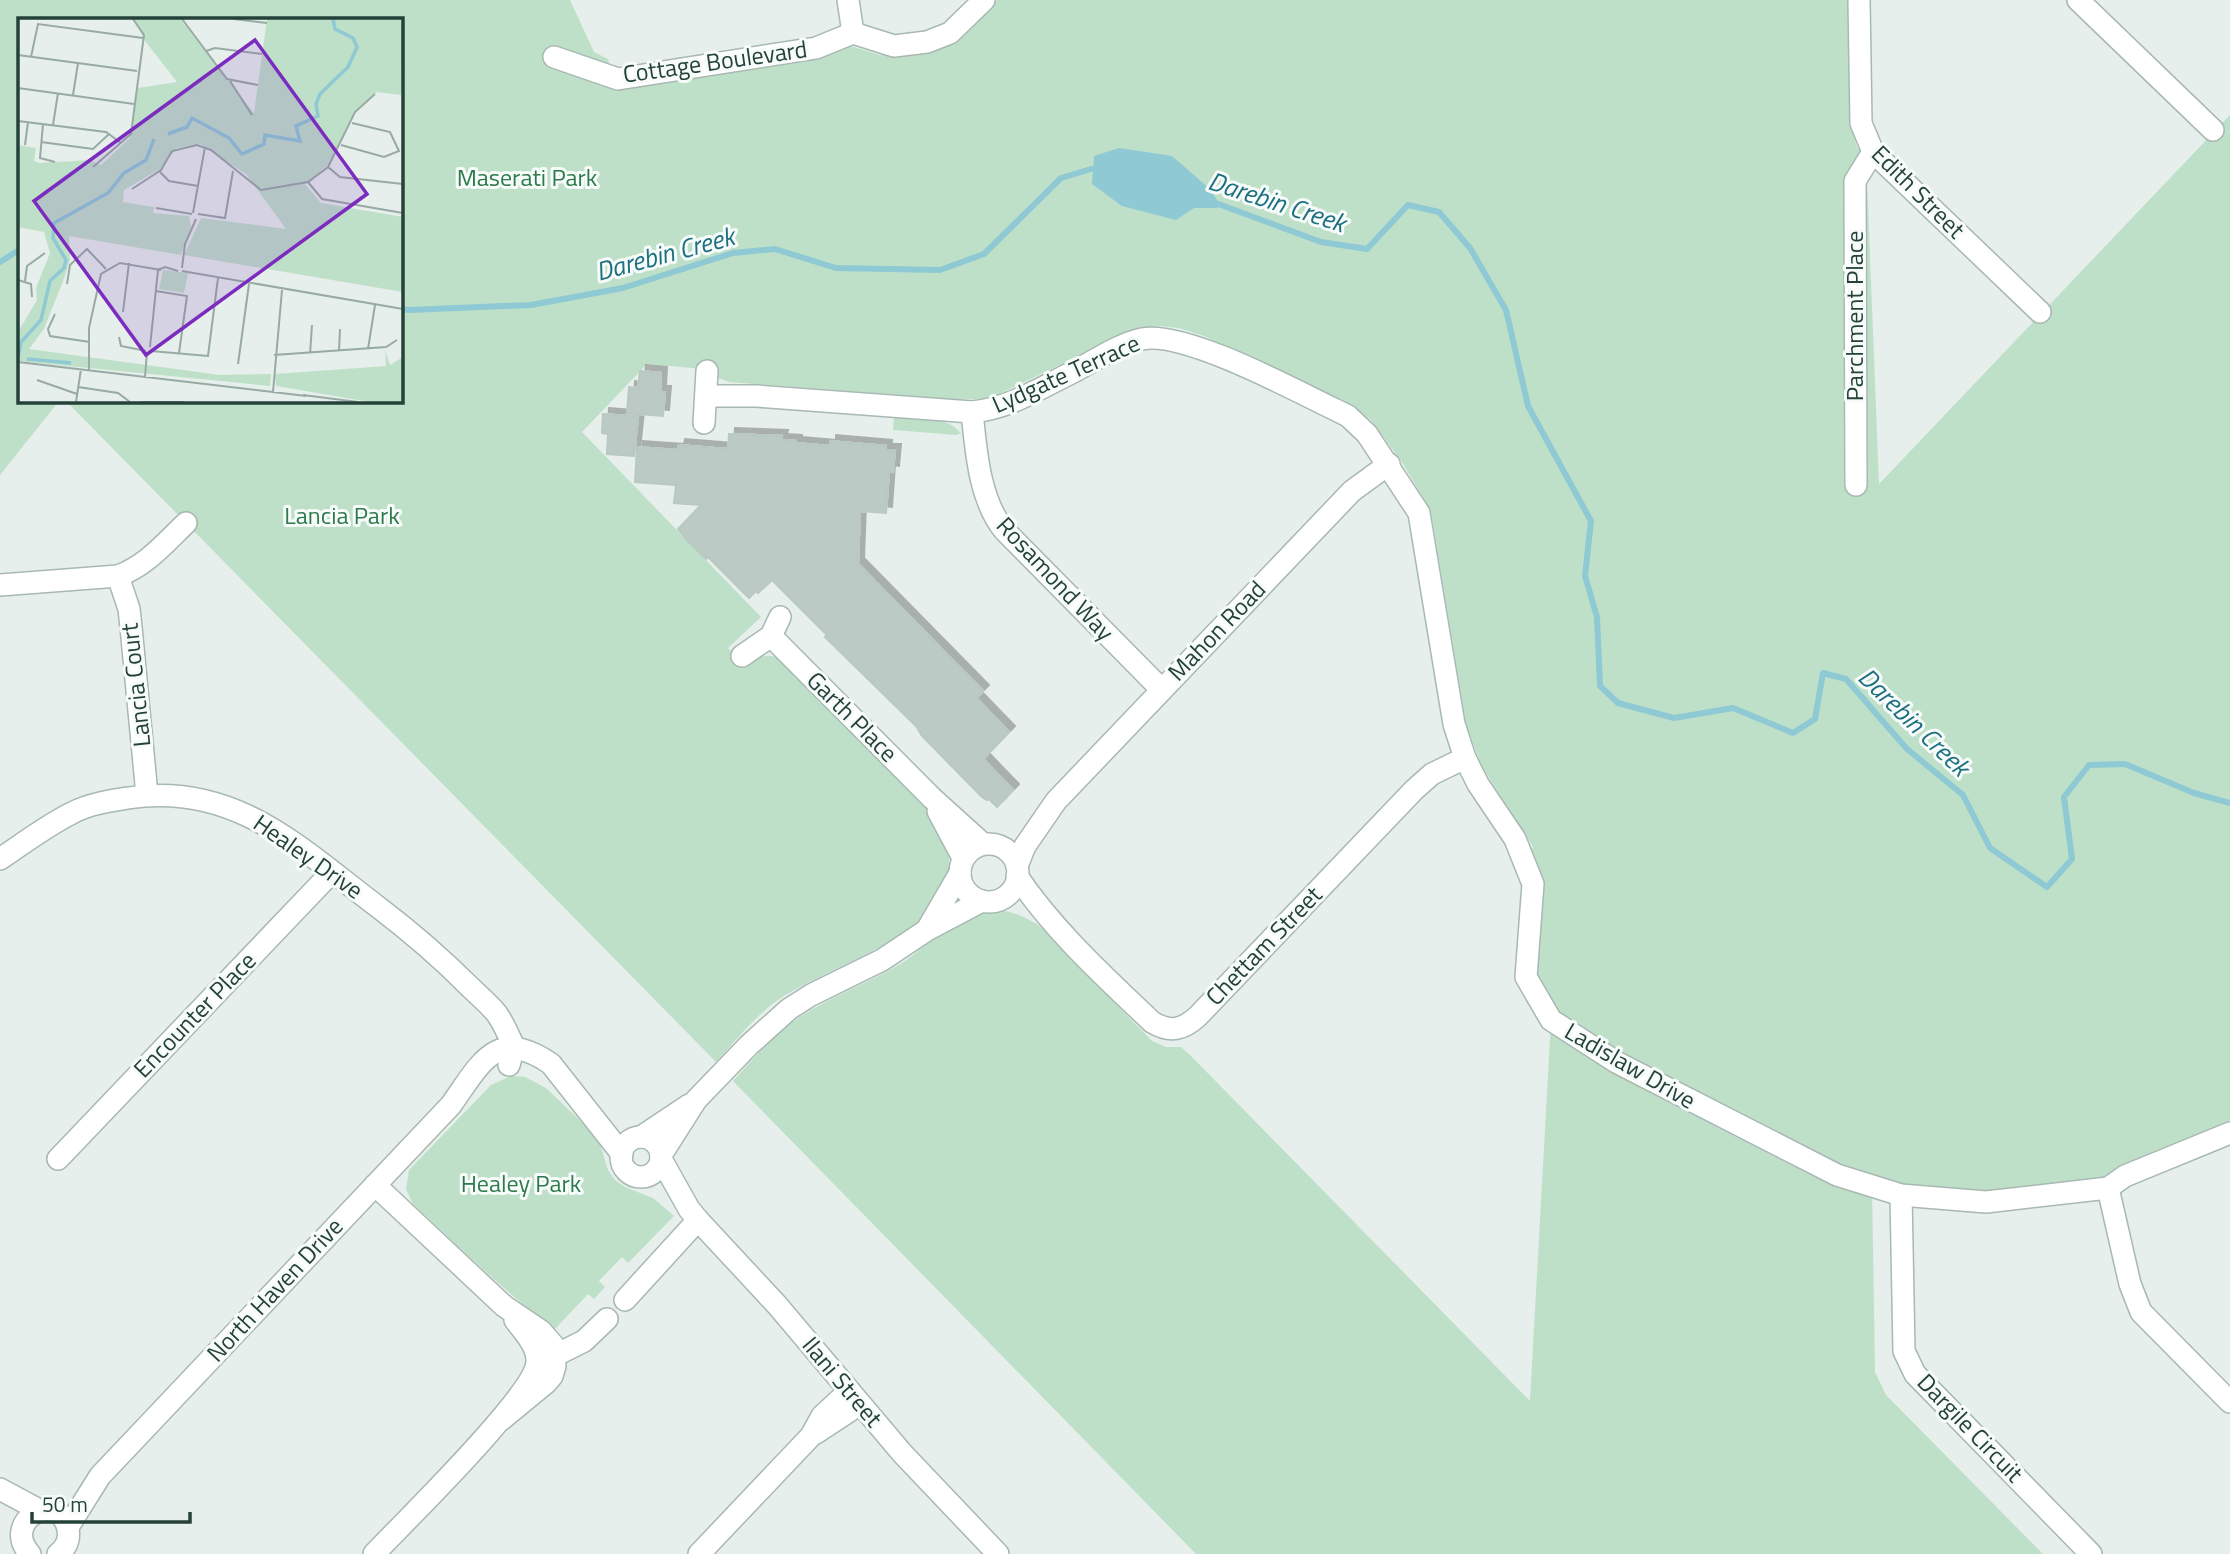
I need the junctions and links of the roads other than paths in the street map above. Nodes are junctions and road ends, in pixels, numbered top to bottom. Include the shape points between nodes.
1 (848, 0) edge
2 (984, 0) edge
3 (1859, 0) edge
4 (2078, 0) edge
5 (853, 33) junction
6 (554, 57) dead end
7 (2213, 130) dead end
8 (1873, 152) junction
9 (2040, 312) dead end
10 (707, 371) dead end
11 (706, 396) junction
12 (972, 412) junction
13 (704, 423) dead end
14 (1389, 464) junction
15 (1856, 485) dead end
16 (186, 523) dead end
17 (118, 576) junction
18 (0, 585) edge
19 (742, 656) dead end
20 (1161, 689) junction
21 (1465, 758) junction
22 (147, 795) junction
23 (932, 798) junction
24 (1052, 805) junction
25 (990, 844) junction
26 (0, 859) edge
27 (962, 866) junction
28 (1017, 871) junction
29 (332, 872) junction
30 (990, 900) junction
31 (927, 930) junction
32 (1060, 930) junction
33 (507, 1054) junction
34 (571, 1090) junction
35 (696, 1100) junction
36 (2230, 1133) edge
37 (639, 1137) junction
38 (622, 1154) junction
39 (661, 1157) junction
40 (57, 1158) dead end
41 (640, 1177) junction
42 (376, 1185) junction
43 (2108, 1188) junction
44 (1901, 1195) junction
45 (693, 1214) junction
46 (625, 1300) dead end
47 (505, 1306) junction
48 (607, 1319) dead end
49 (556, 1355) junction
50 (855, 1397) junction
51 (2230, 1402) edge
52 (501, 1420) junction
53 (100, 1476) junction
54 (0, 1489) edge
55 (0, 1498) edge
56 (44, 1510) junction
57 (21, 1544) edge
58 (68, 1544) edge
59 (374, 1554) edge
60 (699, 1554) edge
61 (998, 1554) edge
62 (2091, 1554) edge

1 - 5 street
2 - 5 street via 950,33 928,42 894,46
3 - 8 street, Edith Street via 1861,123
4 - 7 street
5 - 6 street, Cottage Boulevard via 816,48 618,79
8 - 9 street, Edith Street
8 - 15 street, Parchment Place via 1855,181
10 - 11 street
11 - 12 street, Lydgate Terrace
11 - 13 street
12 - 14 street, Lydgate Terrace via 1004,406 1133,342 1169,338 1348,416
12 - 20 street, Rosamond Way via 994,517
14 - 20 street, Mahon Road via 1352,491
14 - 21 street, Ladislaw Drive via 1423,528 1454,724
16 - 17 street via 144,563
17 - 18 street
17 - 22 street, Lancia Court via 129,609
19 - 23 street, Garth Place via 776,626
20 - 24 street, Mahon Road
21 - 32 street, Chettam Street via 1422,781 1206,1008 1181,1028 1171,1030 1152,1022
21 - 44 street, Ladislaw Drive via 1515,839 1533,884 1526,977 1551,1020 1616,1062 1837,1175
22 - 26 street, Healey Drive via 74,811
22 - 29 street, Healey Drive via 205,799 234,808 268,825
23 - 25 street, Garth Place
23 - 27 street, Garth Place
24 - 25 street, Mahon Road
24 - 28 street, Mahon Road via 1025,846
25 - 27 street via 969,852
25 - 28 street via 1009,852
27 - 30 street via 966,891
27 - 31 street
28 - 30 street via 1011,891
28 - 32 street, Chettam Street via 1031,897
29 - 33 street, Healey Drive via 409,930 475,992
29 - 40 street, Encounter Place
30 - 31 street
30 - 32 street, Chettam Street via 1024,910
31 - 35 street via 882,960 789,1009
33 - 34 street
33 - 42 street, North Haven Drive via 451,1105
34 - 37 street
34 - 38 street
35 - 37 street
35 - 39 street
36 - 43 street, Ladislaw Drive via 2125,1176
37 - 38 street via 626,1144
37 - 39 street via 652,1140
38 - 41 street via 624,1167
39 - 41 street via 657,1170
39 - 45 street, Ilani Street
41 - 45 street, Ilani Street
42 - 47 street
42 - 53 street, North Haven Drive
43 - 44 street, Ladislaw Drive via 1986,1202
43 - 51 street via 2141,1312
44 - 62 street, Dargile Circuit via 1903,1351 1915,1374
45 - 46 street
45 - 50 street, Ilani Street
47 - 49 street via 549,1338
47 - 52 street via 532,1343 537,1362
48 - 49 street via 584,1342
49 - 52 street via 546,1383
50 - 60 street via 838,1421 811,1436
50 - 61 street, Ilani Street via 901,1453
52 - 59 street
53 - 56 street, North Haven Drive
53 - 58 street, North Haven Drive
54 - 56 street
55 - 57 street
56 - 57 street, North Haven Drive via 26,1517
56 - 58 street via 64,1519

